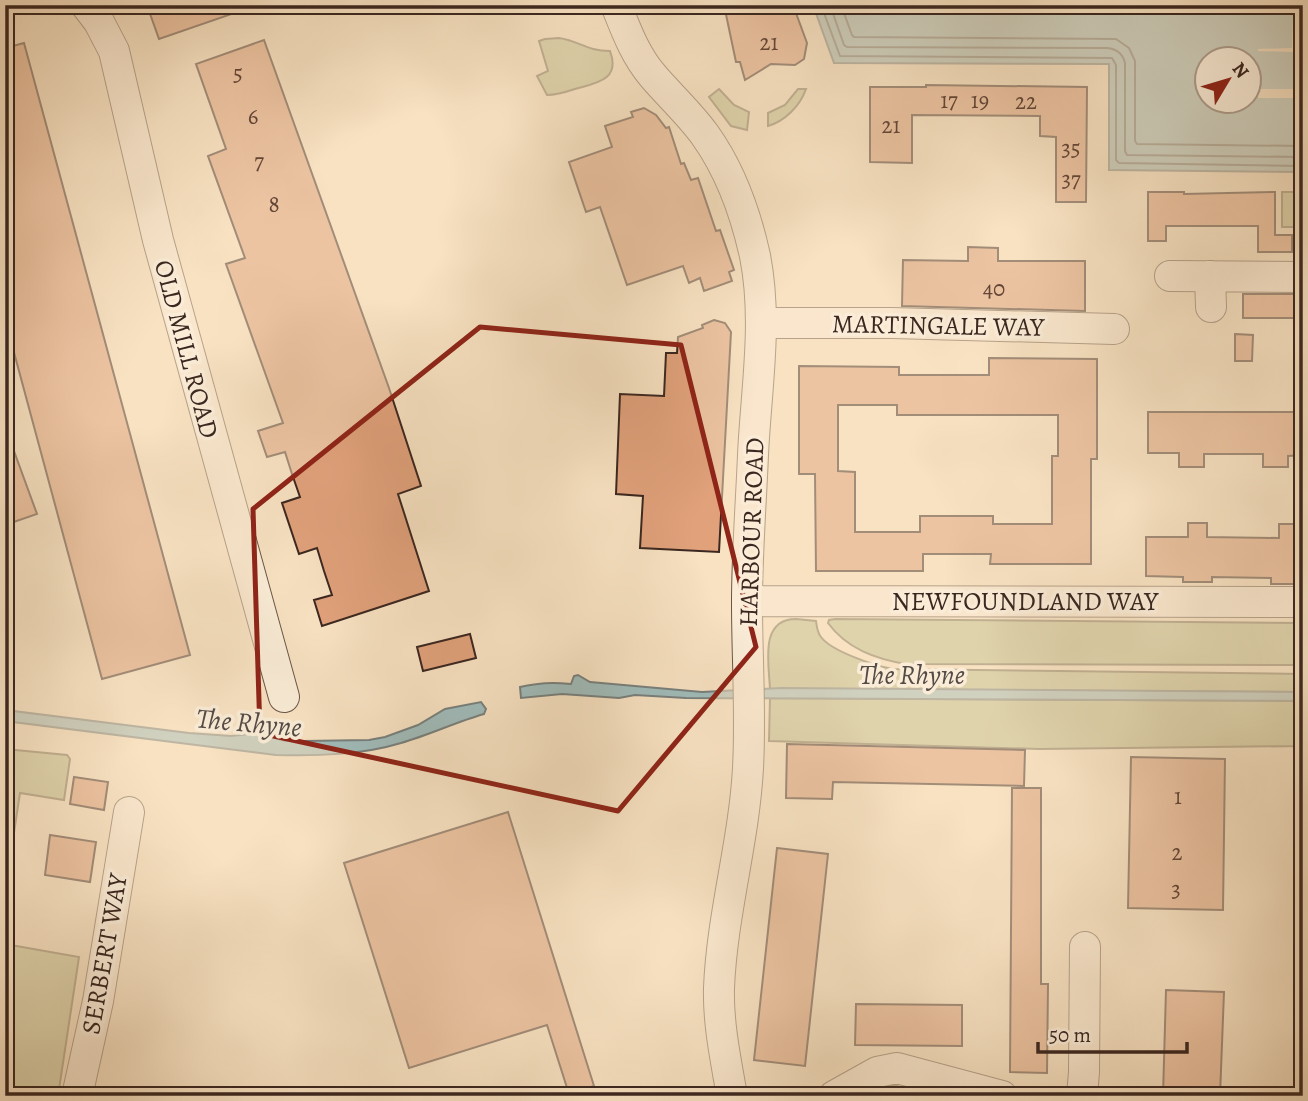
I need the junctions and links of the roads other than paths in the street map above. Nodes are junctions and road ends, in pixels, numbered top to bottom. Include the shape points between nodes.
1 (86, 5) edge
2 (616, 5) edge
3 (1170, 276) dead end
4 (1210, 276) junction
5 (1303, 277) edge
6 (1211, 307) dead end
7 (762, 323) junction
8 (1114, 329) dead end
9 (747, 601) junction
10 (1303, 602) edge
11 (284, 697) dead end
12 (129, 812) dead end
13 (1085, 947) dead end
14 (77, 1096) edge
15 (732, 1096) edge
16 (834, 1096) edge
17 (1002, 1096) edge
18 (1082, 1096) edge

1 - 11 street, OLD MILL ROAD via 114,51 158,240
2 - 7 street, HARBOUR ROAD via 640,57 705,134 723,164 755,255
3 - 4 street
4 - 5 street
4 - 6 street
7 - 8 street, MARTINGALE WAY
7 - 9 street, HARBOUR ROAD
9 - 10 street, NEWFOUNDLAND WAY
9 - 15 street, HARBOUR ROAD via 749,736 719,990
12 - 14 street, SERBERT WAY
13 - 18 street
16 - 17 street via 877,1072 897,1068

